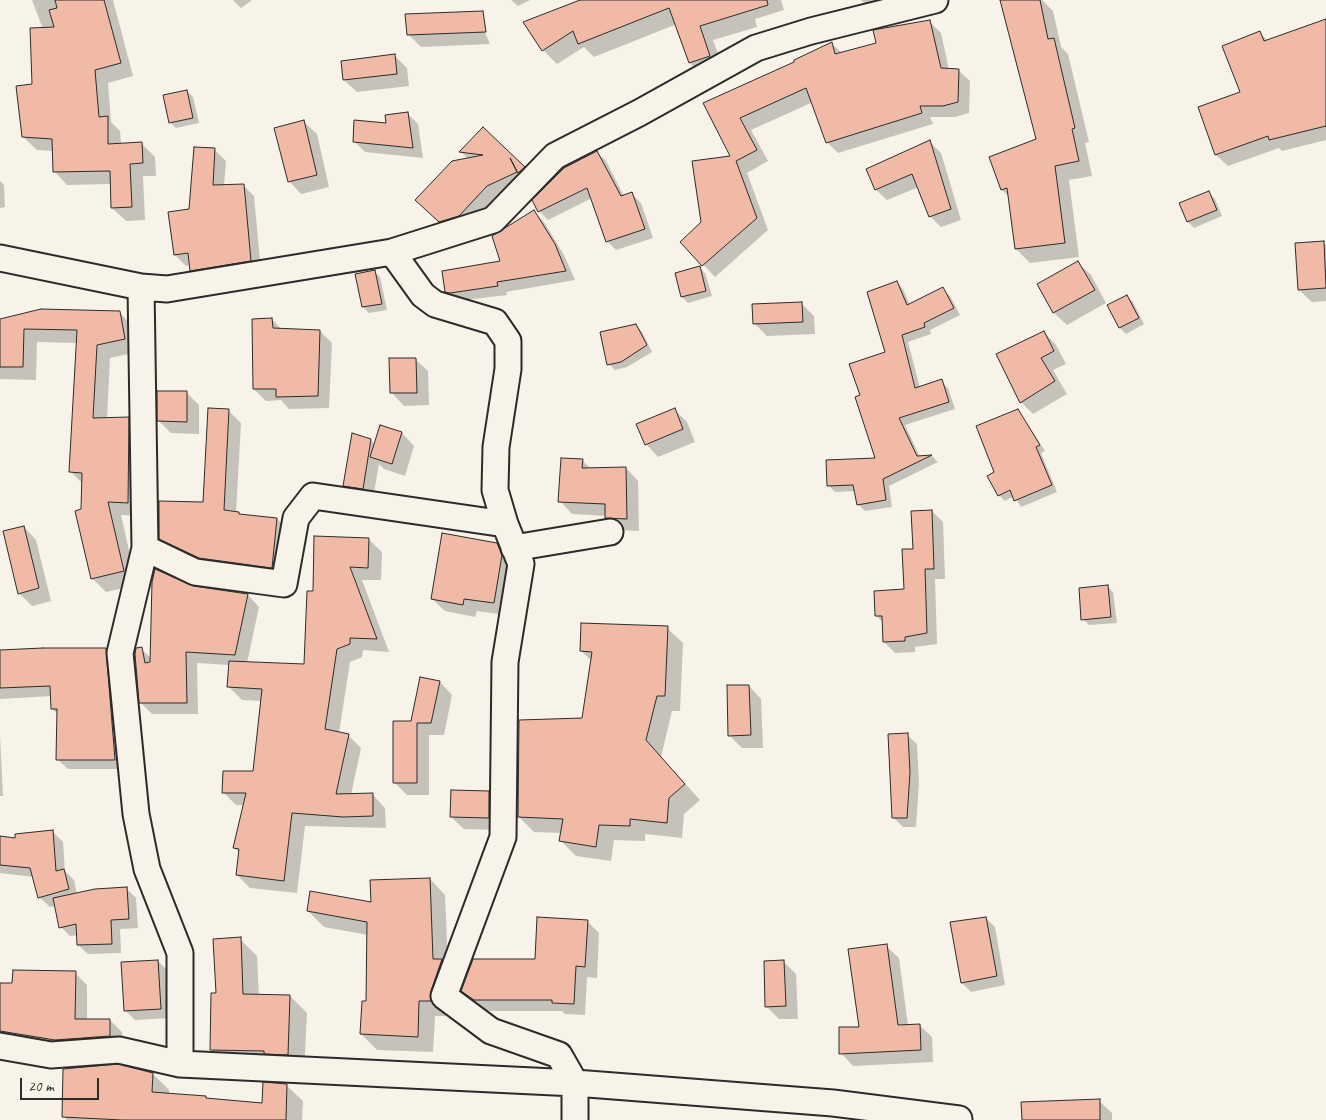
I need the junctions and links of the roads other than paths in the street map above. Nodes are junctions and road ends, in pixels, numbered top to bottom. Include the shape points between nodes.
1 (935, 0) edge
2 (392, 252) junction
3 (0, 258) edge
4 (141, 287) junction
5 (505, 524) junction
6 (610, 532) dead end
7 (145, 548) junction
8 (514, 548) junction
9 (0, 1046) edge
10 (180, 1064) junction
11 (574, 1083) junction
12 (959, 1119) edge
13 (574, 1120) edge

1 - 2 street via 811,30 756,48 555,156 493,220
2 - 4 street via 167,289
2 - 5 street via 423,295 435,304 495,322 508,341 508,369 496,447 495,490
3 - 4 street
4 - 7 street
5 - 7 street via 313,496 296,518 284,584 195,572
5 - 8 street
6 - 8 street
7 - 10 street via 120,653 136,814 148,869 180,953
8 - 11 street via 521,564 505,662 503,837 444,996 491,1031 559,1055
9 - 10 street via 51,1055 119,1050
10 - 11 street
11 - 12 street via 833,1103
11 - 13 street

